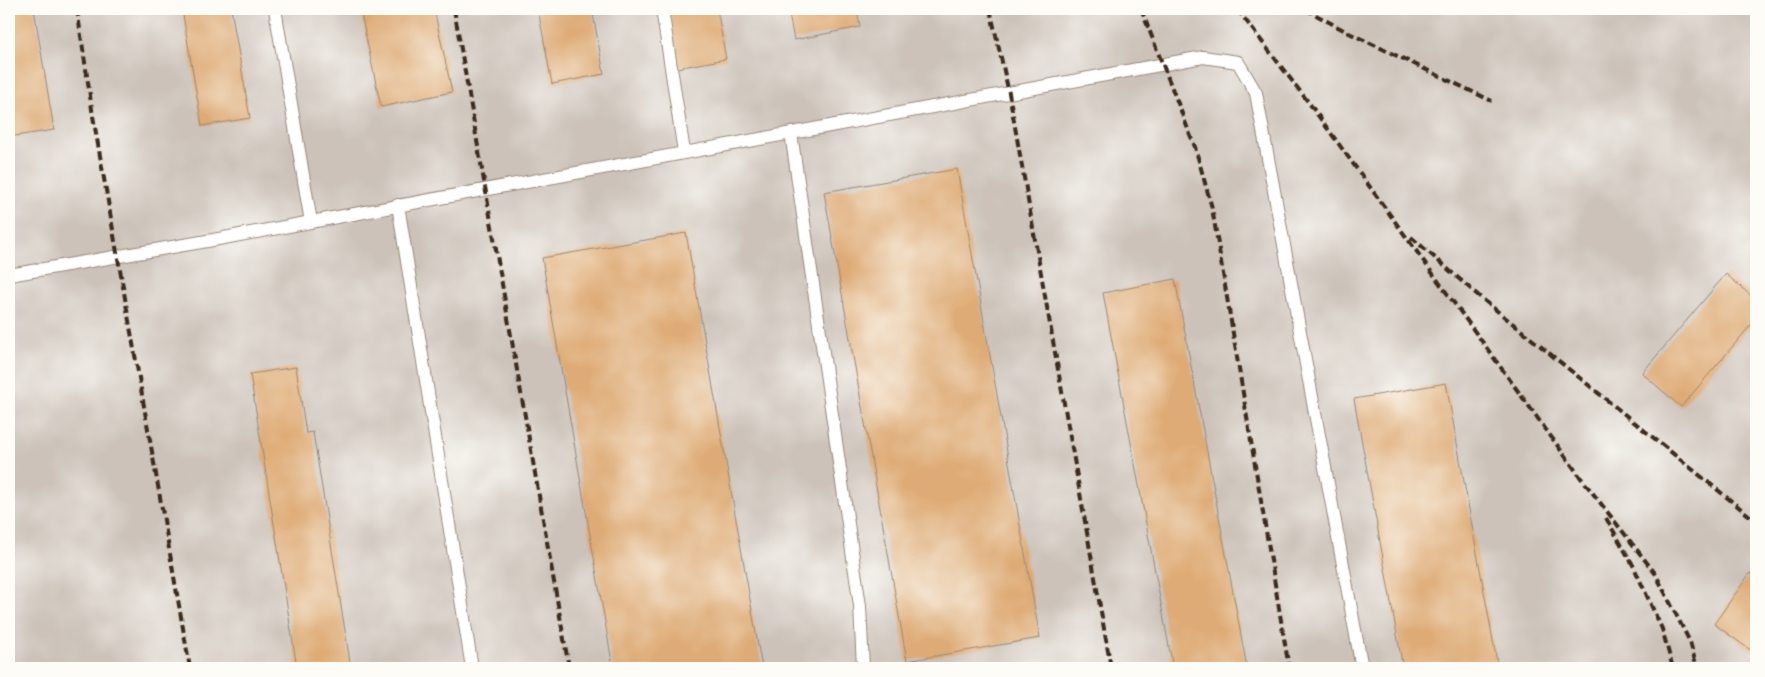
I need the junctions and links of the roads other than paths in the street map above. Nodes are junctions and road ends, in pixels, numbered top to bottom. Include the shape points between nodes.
1 (274, 9) edge
2 (662, 9) edge
3 (791, 133) junction
4 (684, 152) junction
5 (398, 205) junction
6 (311, 222) junction
7 (9, 275) edge
8 (472, 668) edge
9 (863, 668) edge
10 (1362, 668) edge

1 - 6 lane
2 - 4 lane
3 - 4 lane
3 - 9 lane via 860,606
3 - 10 lane via 1203,58 1238,62 1256,93
4 - 5 lane
5 - 6 lane
5 - 8 lane
6 - 7 lane

